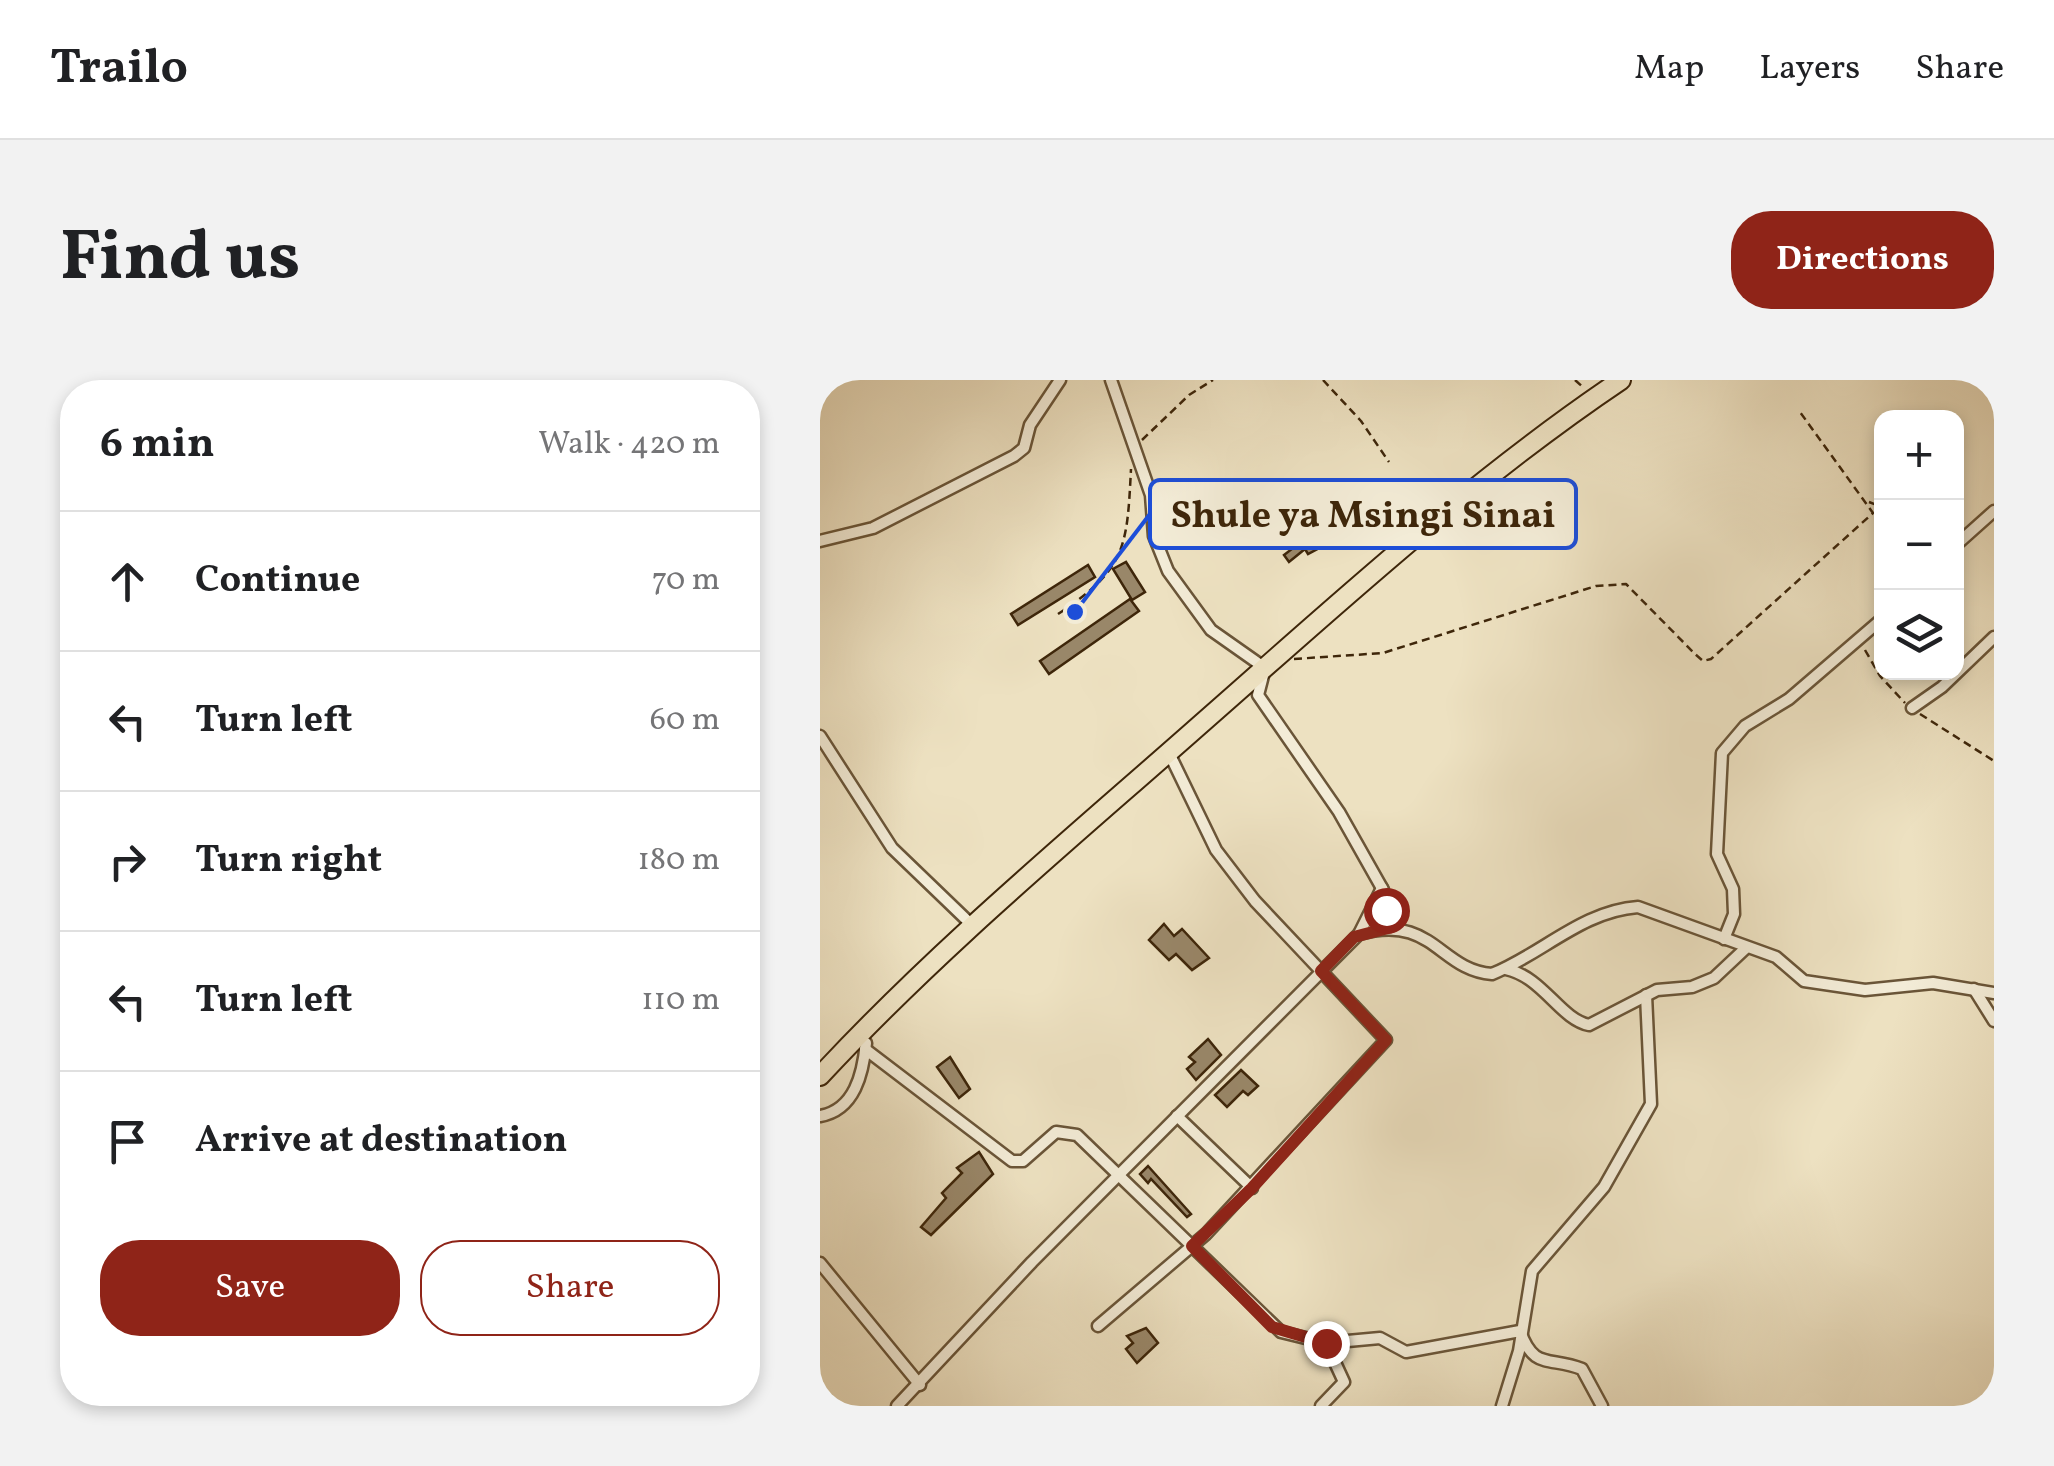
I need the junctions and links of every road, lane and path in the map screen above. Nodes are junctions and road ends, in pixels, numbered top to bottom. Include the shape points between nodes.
1 (1060, 380) edge
2 (1111, 380) edge
3 (1213, 380) edge
4 (1323, 380) edge
5 (1621, 380) edge
6 (1800, 412) dead end
7 (1132, 450) junction
8 (1389, 462) dead end
9 (1869, 502) junction
10 (1874, 504) edge
11 (1994, 510) edge
12 (1964, 538) edge
13 (820, 541) edge
14 (1058, 614) dead end
15 (1874, 626) edge
16 (1994, 637) edge
17 (1272, 662) junction
18 (1912, 708) dead end
19 (820, 736) edge
20 (1169, 752) junction
21 (1382, 888) junction
22 (974, 926) junction
23 (1392, 927) junction
24 (1359, 934) junction
25 (1724, 939) junction
26 (1746, 947) junction
27 (1506, 968) junction
28 (1321, 971) junction
29 (1973, 988) junction
30 (1994, 993) edge
31 (1646, 994) junction
32 (1994, 1021) edge
33 (868, 1024) junction
34 (865, 1049) junction
35 (820, 1076) edge
36 (820, 1116) edge
37 (1177, 1116) junction
38 (1119, 1177) junction
39 (1252, 1188) junction
40 (1192, 1246) junction
41 (820, 1263) edge
42 (1098, 1326) dead end
43 (1520, 1330) junction
44 (1326, 1343) junction
45 (920, 1385) junction
46 (897, 1406) edge
47 (1320, 1406) edge
48 (1502, 1406) edge
49 (1602, 1406) edge

1 - 13 street via 1014,456 874,528
2 - 7 street
3 - 7 path
4 - 8 path
5 - 17 highway
6 - 9 path
7 - 14 path via 1125,544 1100,585
7 - 17 street via 1151,495 1154,536 1168,570 1211,630
9 - 10 path
9 - 17 path via 1870,517 1711,659 1694,654 1626,584 1596,586 1383,653
11 - 12 street
15 - 25 street via 1788,699 1745,726 1722,753 1717,854 1733,888 1734,914
16 - 18 street
17 - 20 highway
17 - 21 street via 1258,695
19 - 22 street via 892,848
20 - 22 highway
20 - 28 street via 1216,850
21 - 23 street
21 - 24 street
22 - 33 highway
23 - 24 street
23 - 27 street via 1478,973
24 - 28 street
25 - 26 street
25 - 27 street via 1638,907 1618,908
26 - 29 street via 1776,957 1796,978 1812,983 1866,990 1920,983
26 - 31 street via 1725,972 1701,984
27 - 31 street via 1541,984 1584,1024
28 - 37 street
28 - 39 street via 1386,1040
29 - 30 street
29 - 32 street
31 - 43 street via 1651,1104 1604,1186 1532,1271
33 - 34 street
33 - 35 highway
34 - 36 street via 858,1088
34 - 38 street via 1012,1161 1023,1160 1056,1132 1069,1131
37 - 38 street
37 - 39 street
38 - 40 street
38 - 45 street
39 - 40 street
40 - 42 street
40 - 44 street via 1272,1327
41 - 45 street
43 - 44 street via 1406,1352 1380,1338
43 - 48 street
43 - 49 street via 1538,1360 1582,1369
44 - 47 street via 1344,1382
45 - 46 street

